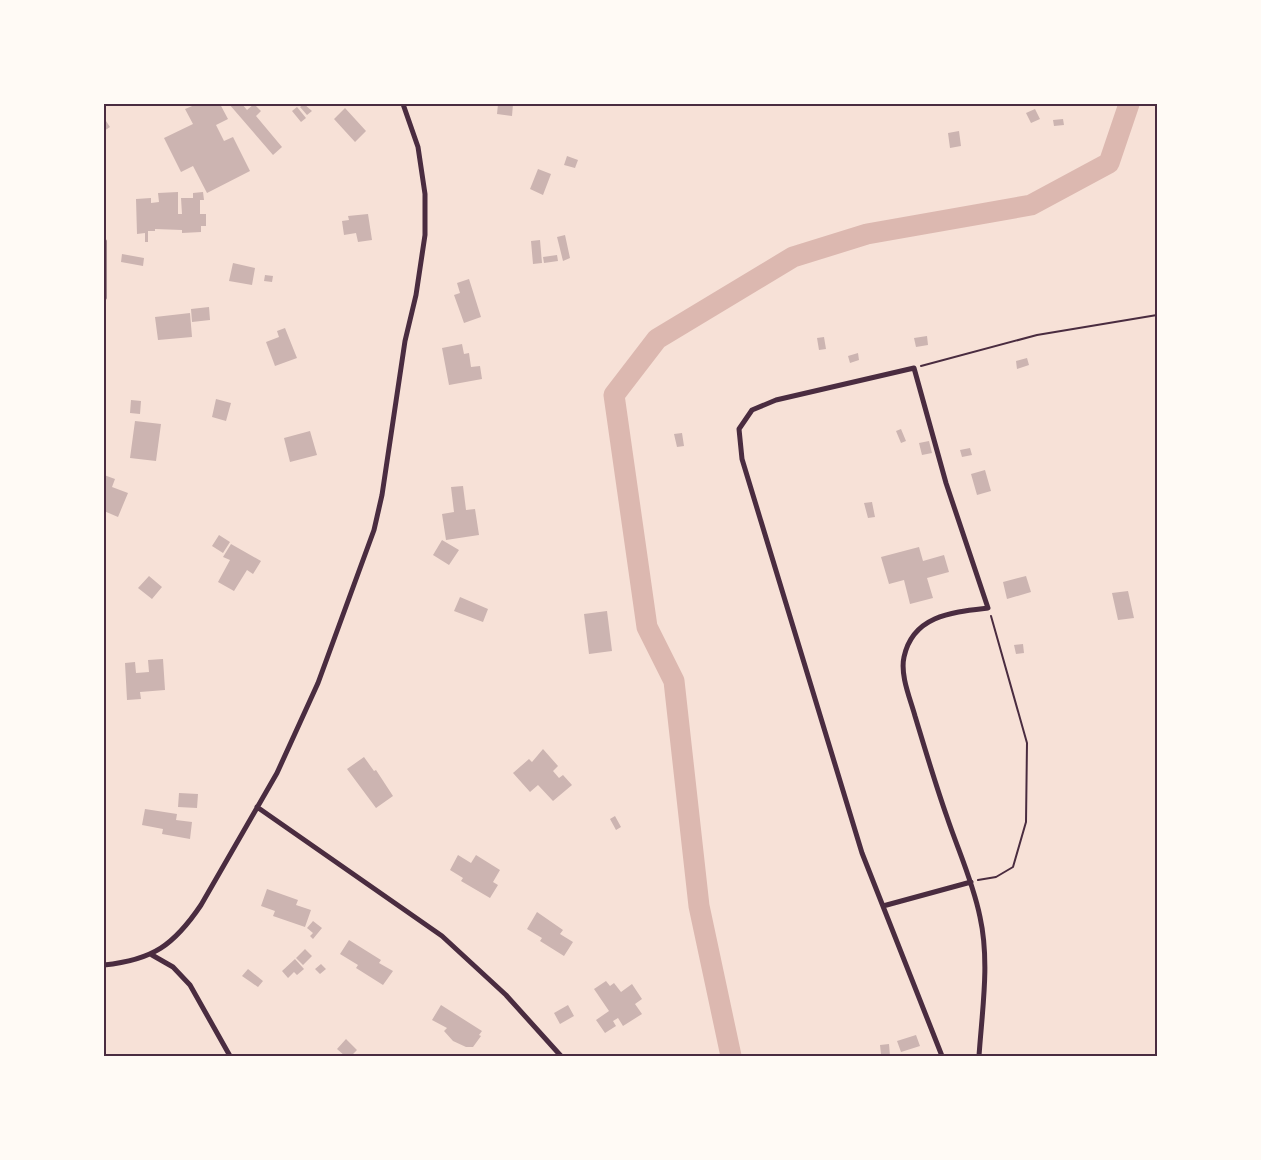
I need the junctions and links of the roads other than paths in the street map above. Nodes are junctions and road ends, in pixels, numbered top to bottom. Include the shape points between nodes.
1 (403, 104) edge
2 (104, 242) edge
3 (104, 298) edge
4 (257, 807) junction
5 (971, 882) junction
6 (883, 906) junction
7 (152, 955) junction
8 (104, 964) edge
9 (230, 1056) edge
10 (561, 1056) edge
11 (942, 1056) edge
12 (979, 1056) edge

1 - 4 street via 418,147 424,188 424,235 382,494 374,530 318,682 277,773
2 - 3 street
4 - 7 street via 189,922
4 - 10 street via 442,936 506,996
5 - 6 street
5 - 6 street via 918,726 905,682 904,658 911,637 935,617 988,608 946,483 914,368 776,400 752,410 739,429 742,459 819,716 862,854
5 - 12 street via 981,918 984,965
6 - 11 street
7 - 8 street
7 - 9 street via 173,967 190,985

